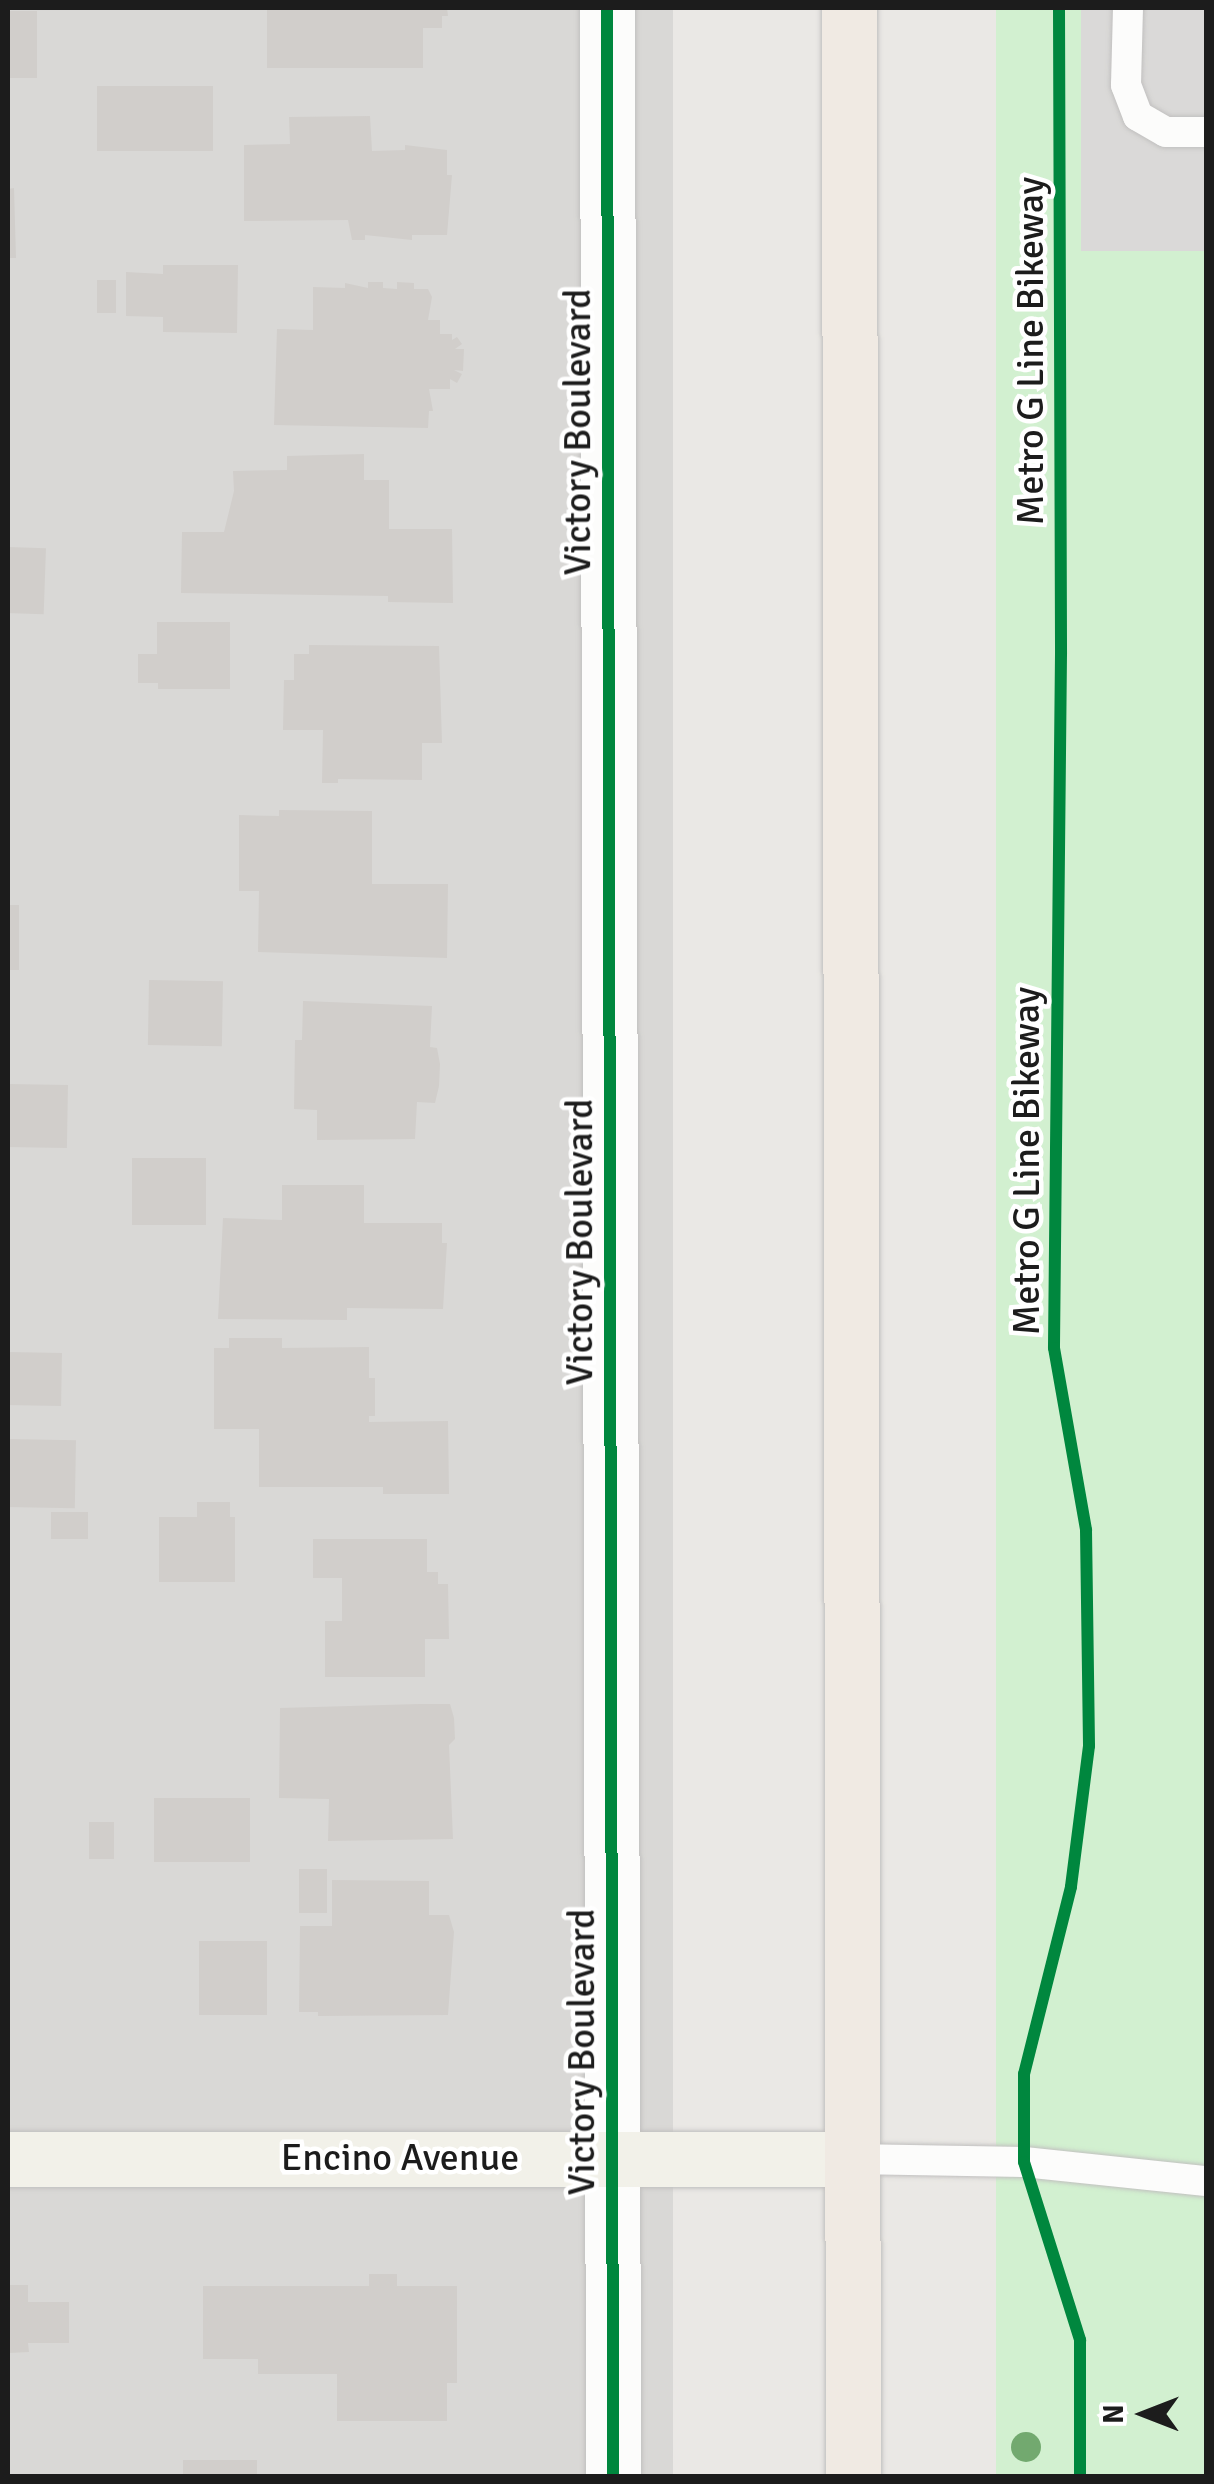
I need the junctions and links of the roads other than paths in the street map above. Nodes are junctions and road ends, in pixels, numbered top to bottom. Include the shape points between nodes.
1 (607, 8) edge
2 (849, 8) edge
3 (1128, 8) edge
4 (1206, 132) edge
5 (612, 2158) junction
6 (8, 2159) edge
7 (852, 2159) junction
8 (1206, 2181) edge
9 (613, 2476) edge
10 (853, 2476) edge

1 - 5 street, Victory Boulevard
2 - 7 main road
3 - 4 lane via 1126,84 1138,116 1166,132
5 - 6 street, Encino Avenue
5 - 7 street, Encino Avenue
5 - 9 street, Victory Boulevard
7 - 8 lane via 1024,2162
7 - 10 main road

